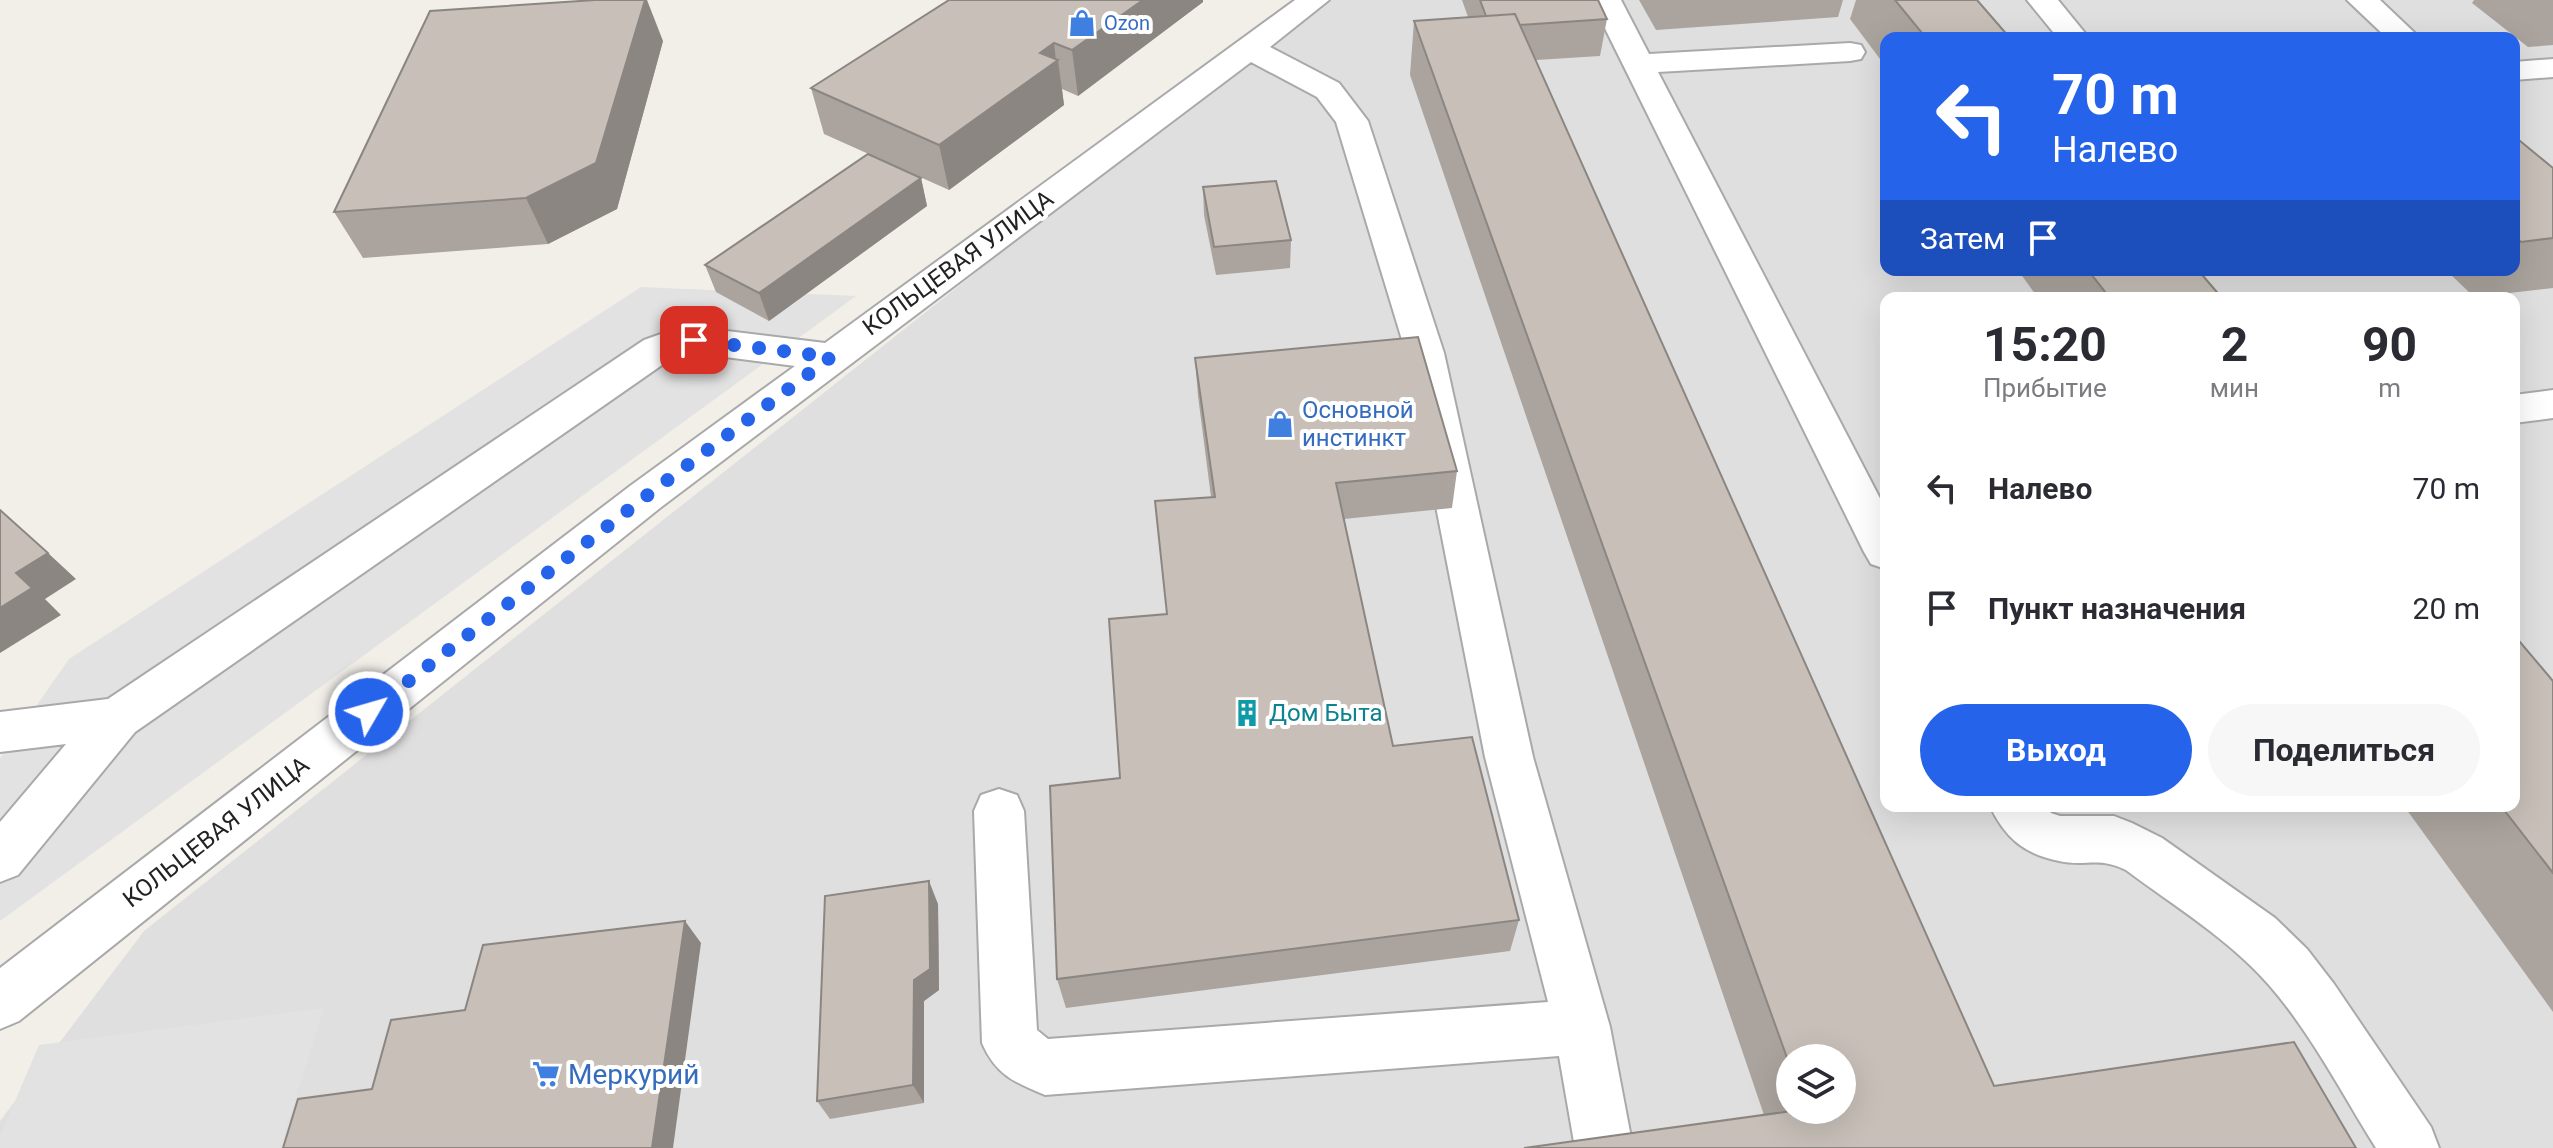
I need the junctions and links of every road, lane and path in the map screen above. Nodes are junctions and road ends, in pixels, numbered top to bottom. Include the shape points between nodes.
1 (1314, 0) edge
2 (1606, 0) edge
3 (2042, 0) edge
4 (2362, 0) edge
5 (2069, 32) edge
6 (2398, 32) edge
7 (1250, 49) junction
8 (1850, 52) dead end
9 (1638, 64) junction
10 (2553, 68) edge
11 (2520, 71) edge
12 (831, 357) junction
13 (2553, 404) edge
14 (2520, 408) edge
15 (1880, 540) edge
16 (118, 718) junction
17 (0, 732) edge
18 (999, 811) dead end
19 (2020, 812) edge
20 (0, 859) edge
21 (0, 1002) edge
22 (1582, 1027) junction
23 (1604, 1148) edge
24 (2410, 1148) edge

1 - 7 street, КОЛЬЦЕВАЯ УЛИЦА
2 - 9 street
3 - 5 street
4 - 6 street
7 - 12 street, КОЛЬЦЕВАЯ УЛИЦА
7 - 22 street via 1328,90 1352,121 1425,353 1509,757
8 - 9 street
9 - 15 street
10 - 11 street
12 - 16 street via 694,340 658,349
12 - 21 street, КОЛЬЦЕВАЯ УЛИЦА
13 - 14 street
16 - 17 street
16 - 20 street
18 - 22 street via 1010,1043 1045,1067
19 - 24 street via 2033,829 2060,839 2114,839 2144,854 2256,936 2315,1003
22 - 23 street

